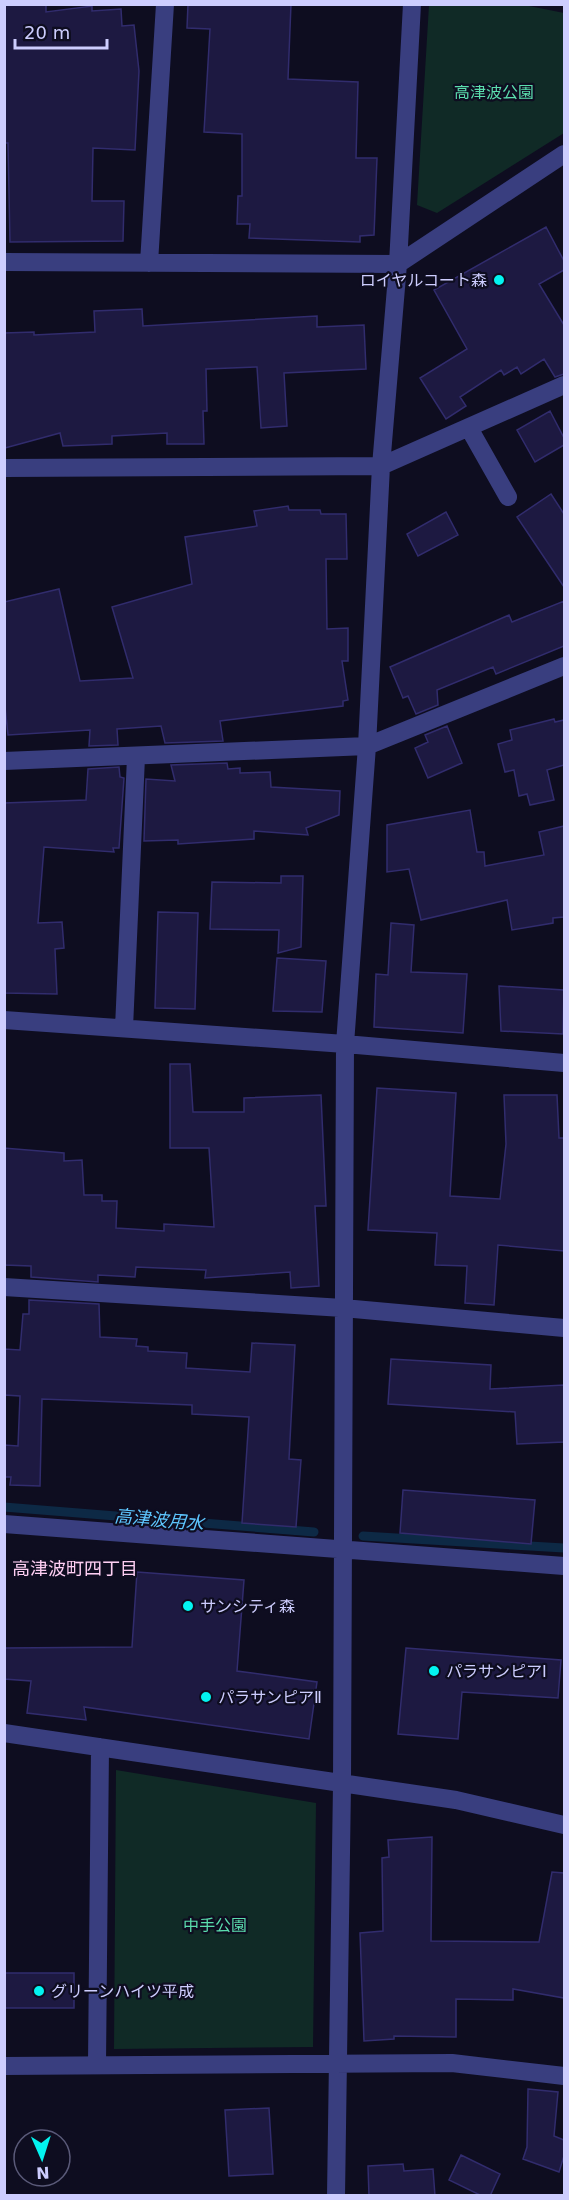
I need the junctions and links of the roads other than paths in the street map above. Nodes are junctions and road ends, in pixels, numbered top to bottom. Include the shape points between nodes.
1 (165, 4) edge
2 (412, 4) edge
3 (564, 154) edge
4 (4, 262) edge
5 (149, 263) junction
6 (398, 264) junction
7 (563, 390) edge
8 (469, 428) junction
9 (381, 466) junction
10 (4, 468) edge
11 (508, 497) dead end
12 (564, 666) edge
13 (367, 746) junction
14 (136, 757) junction
15 (4, 761) edge
16 (4, 1020) edge
17 (124, 1028) junction
18 (345, 1044) junction
19 (564, 1063) edge
20 (4, 1287) edge
21 (344, 1308) junction
22 (564, 1328) edge
23 (4, 1524) edge
24 (342, 1551) junction
25 (564, 1566) edge
26 (4, 1733) edge
27 (100, 1747) junction
28 (342, 1784) junction
29 (564, 1825) edge
30 (97, 2064) junction
31 (337, 2064) junction
32 (4, 2066) edge
33 (564, 2076) edge
34 (336, 2196) edge

1 - 5 street
2 - 6 street
3 - 6 street
4 - 5 street
5 - 6 street
6 - 9 street
7 - 8 street
8 - 9 street
8 - 11 street
9 - 10 street
9 - 13 street
12 - 13 street
13 - 14 street
13 - 18 street
14 - 15 street
14 - 17 street
16 - 17 street
17 - 18 street
18 - 19 street
18 - 21 street
20 - 21 street
21 - 22 street
21 - 24 street
23 - 24 street
24 - 25 street
24 - 28 street
26 - 27 street
27 - 28 street
27 - 30 street
28 - 29 street via 456,1800
28 - 31 street
30 - 31 street
30 - 32 street
31 - 33 street via 452,2063
31 - 34 street

